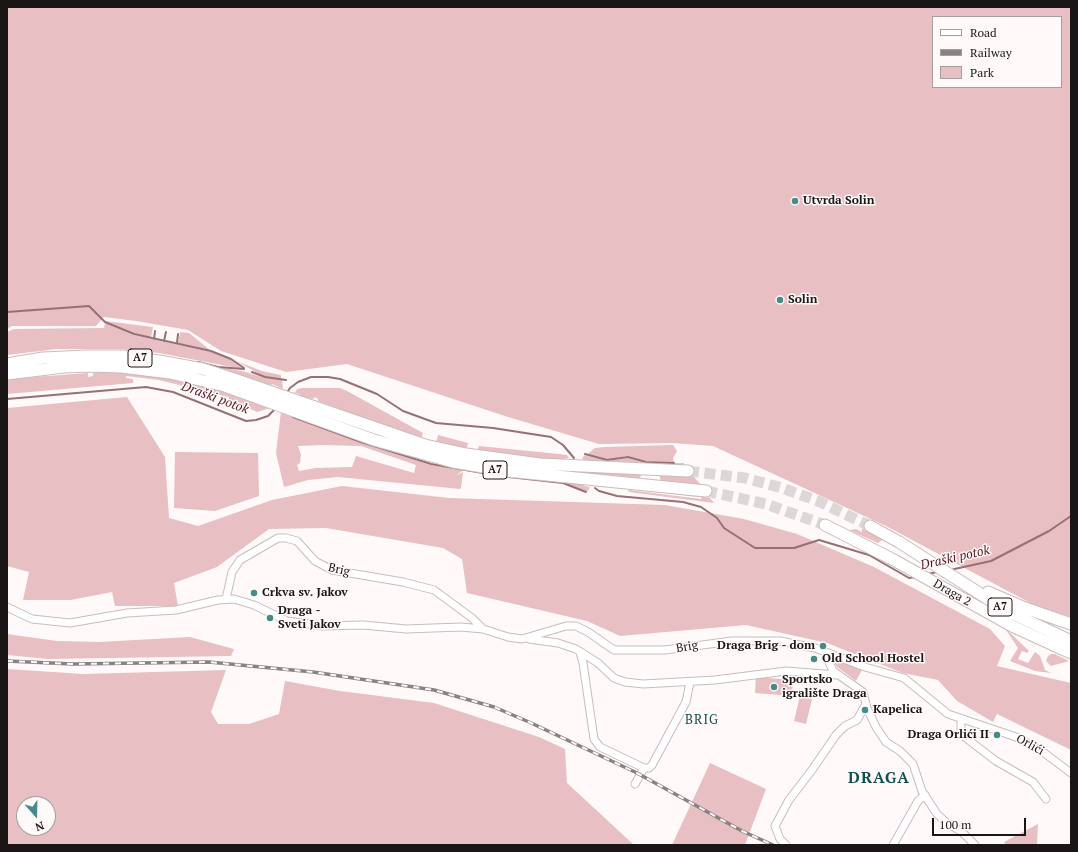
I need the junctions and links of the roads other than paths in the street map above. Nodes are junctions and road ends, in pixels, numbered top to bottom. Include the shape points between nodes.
1 (7, 364) edge
2 (7, 374) edge
3 (268, 395) junction
4 (295, 405) junction
5 (688, 471) tunnel mouth
6 (706, 491) tunnel mouth
7 (825, 525) tunnel mouth
8 (870, 526) tunnel mouth
9 (935, 563) junction
10 (226, 599) junction
11 (7, 607) edge
12 (1071, 624) edge
13 (1014, 627) junction
14 (483, 629) junction
15 (527, 639) junction
16 (1071, 641) edge
17 (580, 652) junction
18 (1071, 652) edge
19 (829, 653) junction
20 (1071, 658) edge
21 (837, 675) junction
22 (690, 682) junction
23 (866, 704) junction
24 (961, 720) junction
25 (644, 768) junction
26 (1071, 773) edge
27 (635, 784) dead end
28 (925, 796) junction
29 (1046, 799) dead end
30 (786, 845) edge
31 (894, 845) edge
32 (975, 845) edge

1 - 3 highway, A7 via 42,358 123,356 203,369
2 - 3 highway, A7 via 64,367 112,366 146,369
3 - 4 highway, A7
4 - 5 highway, A7 via 425,445 466,454 540,464
4 - 6 highway, A7 via 374,440 453,462 507,471
7 - 13 highway, Draga 2 / A7
8 - 9 highway, A7
9 - 12 highway via 995,596
9 - 16 highway, A7 via 1007,611
10 - 11 street, Brig via 176,610 127,613 70,623 32,619
10 - 14 street, Brig via 243,601 287,621 303,625
10 - 14 street, Brig via 232,572 240,560 278,538 286,538 297,541 315,561 332,570 434,590
13 - 18 highway, A7
13 - 20 highway via 1041,646
14 - 15 street, Brig via 508,637
15 - 17 street, Brig via 558,643
15 - 19 street, Brig via 571,626 588,632 614,650 665,650 751,640 780,641
17 - 22 street, Brig via 598,663 614,678 625,682
17 - 25 street via 584,663 594,739 600,747
19 - 21 street via 830,665
19 - 24 street, Orlići via 904,678 939,708
21 - 22 street, Brig via 786,671
21 - 23 street, Brig via 860,688
22 - 25 street via 686,702 652,764 649,768
23 - 28 street, Brig via 886,742 913,764
23 - 30 street via 857,720 836,735 789,800 775,826 780,839
24 - 26 street, Orlići via 1016,737 1043,752
24 - 29 street via 961,730 966,738 996,761 1033,782
25 - 27 street
28 - 31 street via 918,801
28 - 32 street, Brig via 942,819 962,832

